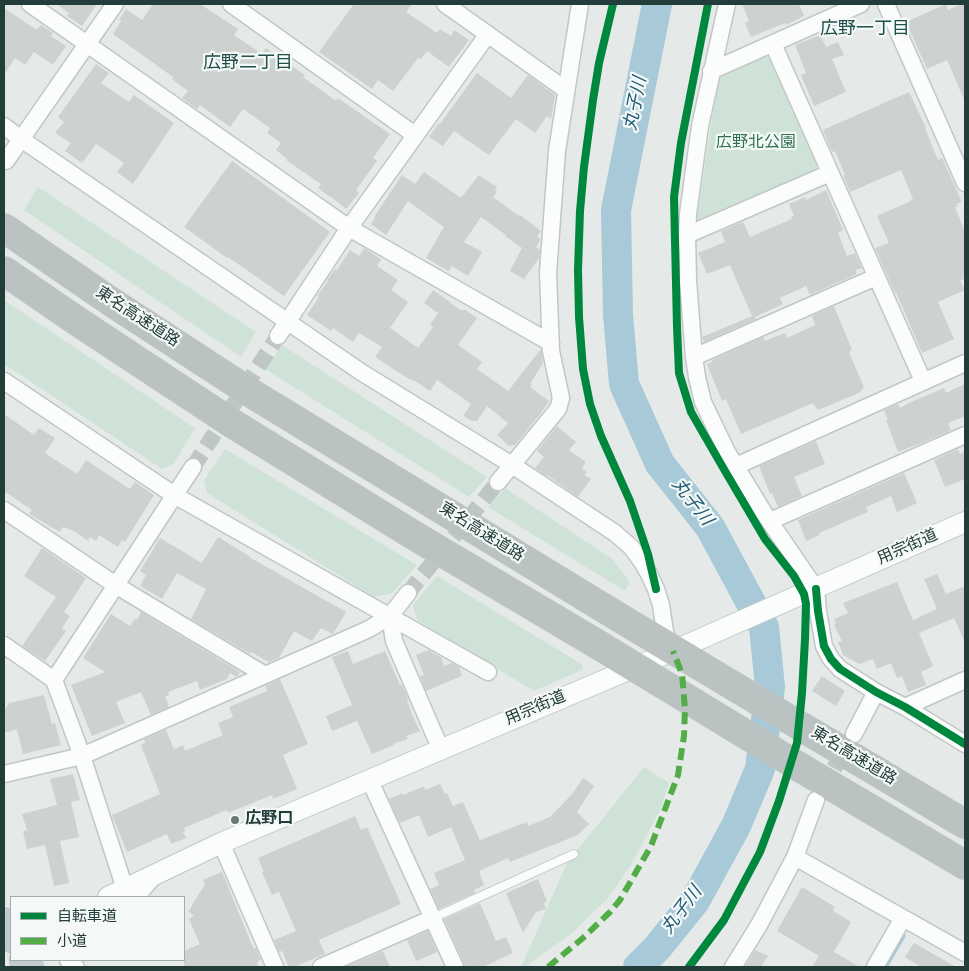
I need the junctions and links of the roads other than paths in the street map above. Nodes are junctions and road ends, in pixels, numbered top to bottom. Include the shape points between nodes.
1 (30, 4) edge
2 (115, 4) edge
3 (231, 4) edge
4 (445, 4) edge
5 (580, 4) edge
6 (727, 4) edge
7 (861, 4) edge
8 (886, 4) edge
9 (488, 34) junction
10 (87, 44) junction
11 (773, 44) junction
12 (712, 71) junction
13 (566, 90) junction
14 (4, 126) edge
15 (414, 135) junction
16 (20, 139) junction
17 (6, 162) dead end
18 (830, 173) junction
19 (965, 183) edge
20 (4, 228) edge
21 (349, 228) junction
22 (687, 235) junction
23 (4, 271) edge
24 (876, 277) junction
25 (288, 322) junction
26 (278, 336) tunnel mouth
27 (551, 343) junction
28 (694, 357) junction
29 (965, 363) edge
30 (4, 381) edge
31 (923, 382) junction
32 (965, 435) edge
33 (512, 465) junction
34 (736, 466) junction
35 (193, 467) tunnel mouth
36 (498, 482) tunnel mouth
37 (174, 495) junction
38 (4, 510) edge
39 (770, 521) junction
40 (965, 522) edge
41 (117, 586) junction
42 (816, 589) junction
43 (408, 593) tunnel mouth
44 (390, 616) junction
45 (4, 645) edge
46 (673, 651) junction
47 (488, 672) dead end
48 (265, 675) junction
49 (54, 680) junction
50 (965, 680) edge
51 (876, 692) junction
52 (905, 707) junction
53 (854, 734) tunnel mouth
54 (965, 744) edge
55 (441, 750) junction
56 (82, 756) junction
57 (4, 774) edge
58 (370, 781) junction
59 (816, 800) tunnel mouth
60 (965, 824) edge
61 (221, 843) junction
62 (574, 854) dead end
63 (795, 857) junction
64 (965, 865) edge
65 (123, 895) edge
66 (433, 918) junction
67 (903, 918) junction
68 (4, 922) edge
69 (10, 936) edge
70 (965, 953) edge
71 (275, 967) edge
72 (322, 967) edge
73 (455, 967) edge
74 (732, 967) edge
75 (875, 967) edge

1 - 10 street
2 - 10 street
3 - 15 street
4 - 9 street
5 - 13 street
6 - 12 street
7 - 11 street
8 - 19 street
9 - 13 street
9 - 15 street
10 - 16 street
10 - 21 street
11 - 12 street
11 - 18 street
12 - 22 street via 700,126
13 - 27 street via 556,151 548,272
14 - 16 street
15 - 21 street
16 - 17 street
16 - 25 street
18 - 22 street
18 - 24 street
20 - 60 highway, 東名高速道路, bridge via 251,392
21 - 25 street
21 - 27 street
22 - 28 street
23 - 64 highway, bridge via 230,422
24 - 28 street
24 - 31 street
25 - 26 street
25 - 33 street via 361,372
27 - 33 street via 561,398 558,409
28 - 34 street via 703,402
29 - 31 street
30 - 37 street
31 - 34 street
32 - 39 street
33 - 36 street
33 - 46 street via 615,533 632,548 656,589 665,632
34 - 39 street
35 - 37 street
37 - 41 street
37 - 44 street
38 - 41 street
39 - 42 street
40 - 42 street, 用宗街道
41 - 48 street
41 - 49 street
42 - 46 street, 用宗街道
42 - 51 street via 824,646 830,659
43 - 44 street
44 - 47 street
44 - 48 street via 369,629
44 - 55 street via 394,641
45 - 49 street
46 - 55 street, 用宗街道
48 - 56 street
49 - 56 street
50 - 52 street
51 - 52 street
51 - 53 street
52 - 54 street
55 - 58 street, 用宗街道
56 - 57 street
56 - 65 street
58 - 61 street, 用宗街道
58 - 66 street
59 - 63 street
61 - 65 street, 用宗街道 via 155,875
61 - 71 street
62 - 66 lane
63 - 67 street
63 - 74 street via 759,925
66 - 72 street
66 - 73 street
67 - 70 street
67 - 75 street
68 - 69 highway

